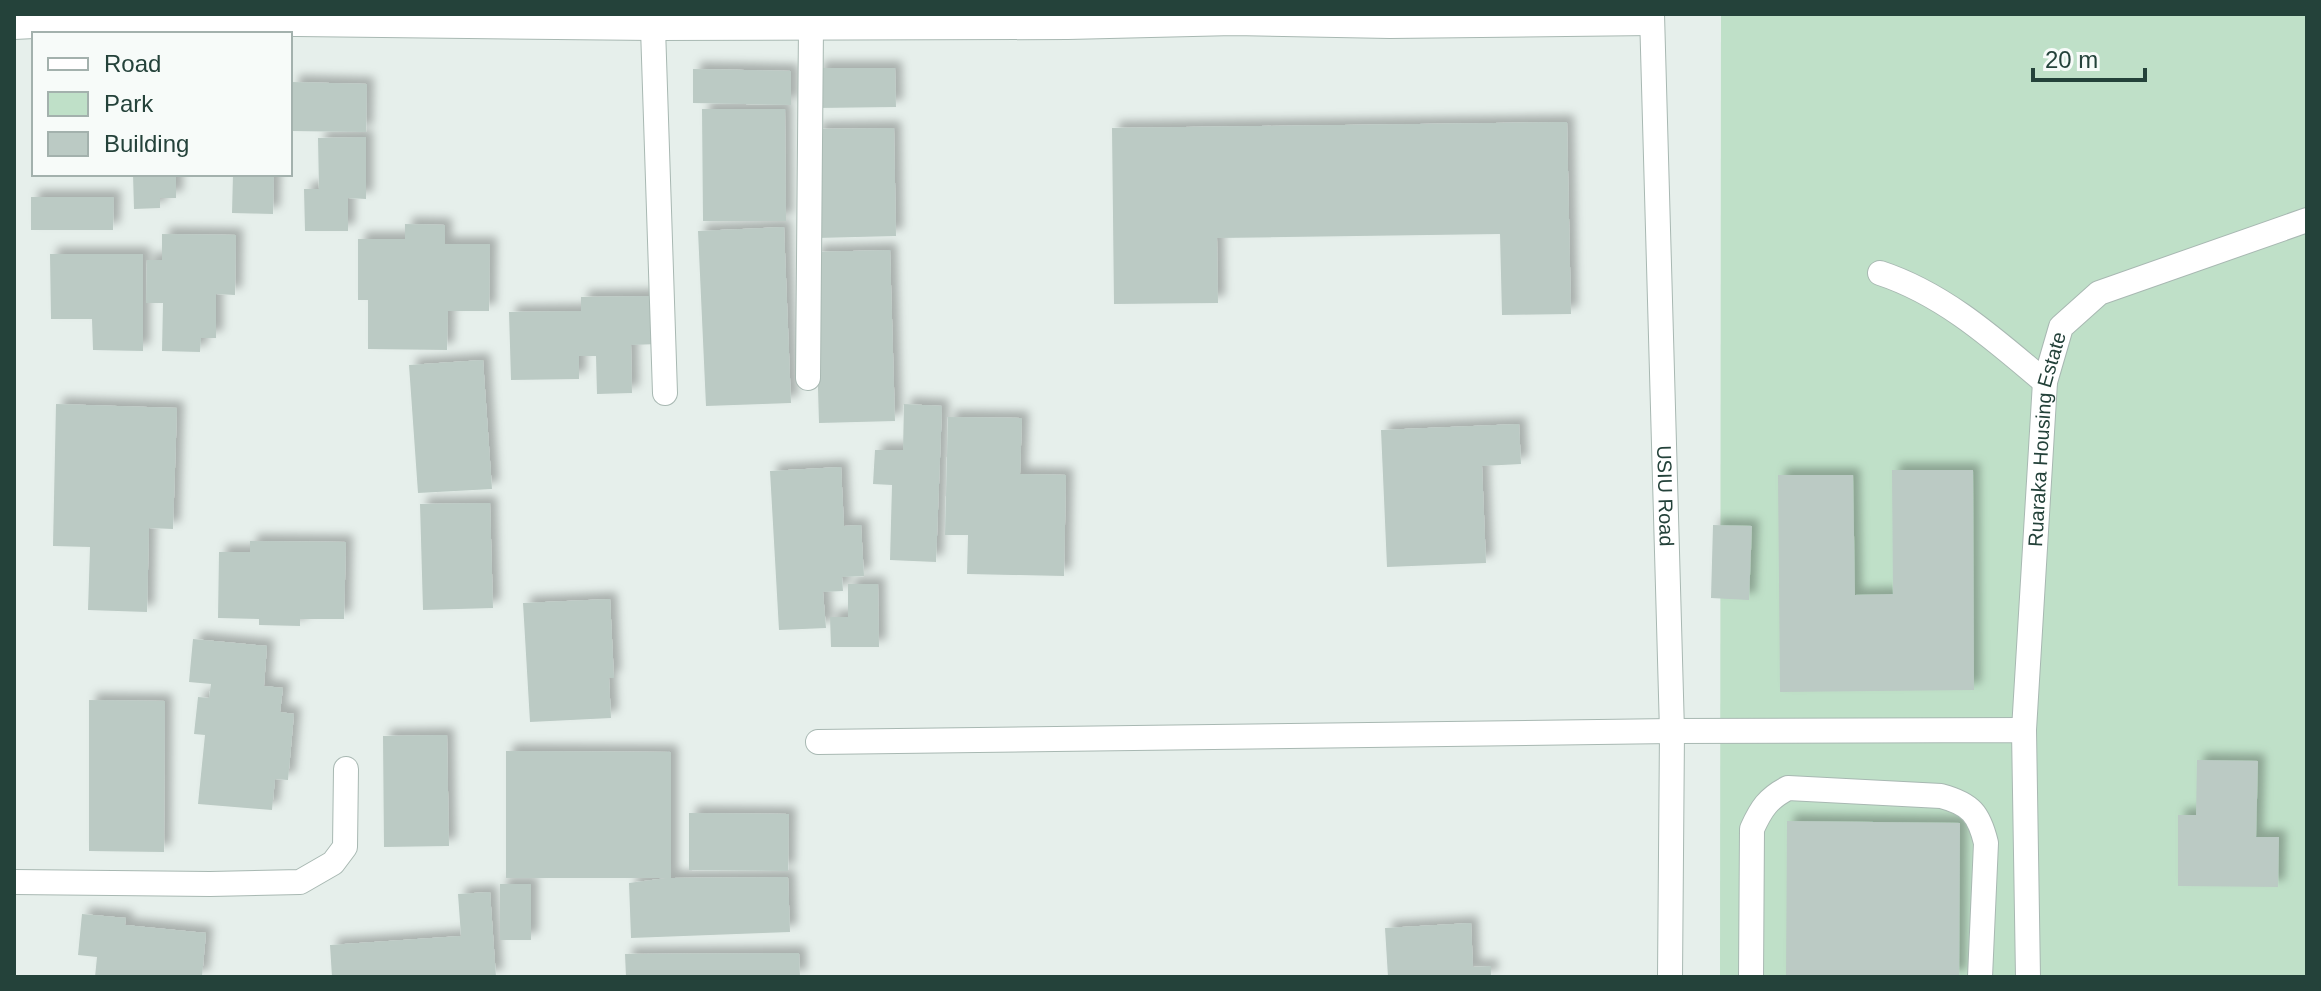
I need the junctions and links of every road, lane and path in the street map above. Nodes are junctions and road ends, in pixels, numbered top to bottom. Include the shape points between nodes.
1 (14, 14) edge
2 (1652, 18) edge
3 (537, 20) edge
4 (811, 26) junction
5 (14, 27) edge
6 (653, 28) junction
7 (2307, 220) edge
8 (1880, 273) dead end
9 (808, 378) dead end
10 (2045, 382) junction
11 (665, 393) dead end
12 (2024, 730) junction
13 (1672, 731) junction
14 (818, 742) dead end
15 (346, 769) dead end
16 (14, 882) edge
17 (1670, 977) edge
18 (1751, 977) edge
19 (1980, 977) edge
20 (2028, 977) edge

1 - 5 street
2 - 4 street via 1390,26
2 - 13 street, USIU Road
3 - 5 street via 413,27 162,22
3 - 6 street
4 - 6 street
4 - 9 street
6 - 11 street
7 - 10 street, Ruaraka Housing Estate via 2099,293 2061,327
8 - 10 street via 1933,295
10 - 12 street, Ruaraka Housing Estate
12 - 13 street
12 - 20 street, Ruaraka Housing Estate
13 - 14 street
13 - 17 street, USIU Road
15 - 16 street via 345,847 333,863 300,882
18 - 19 street via 1752,829 1772,796 1788,788 1941,796 1974,813 1986,843

